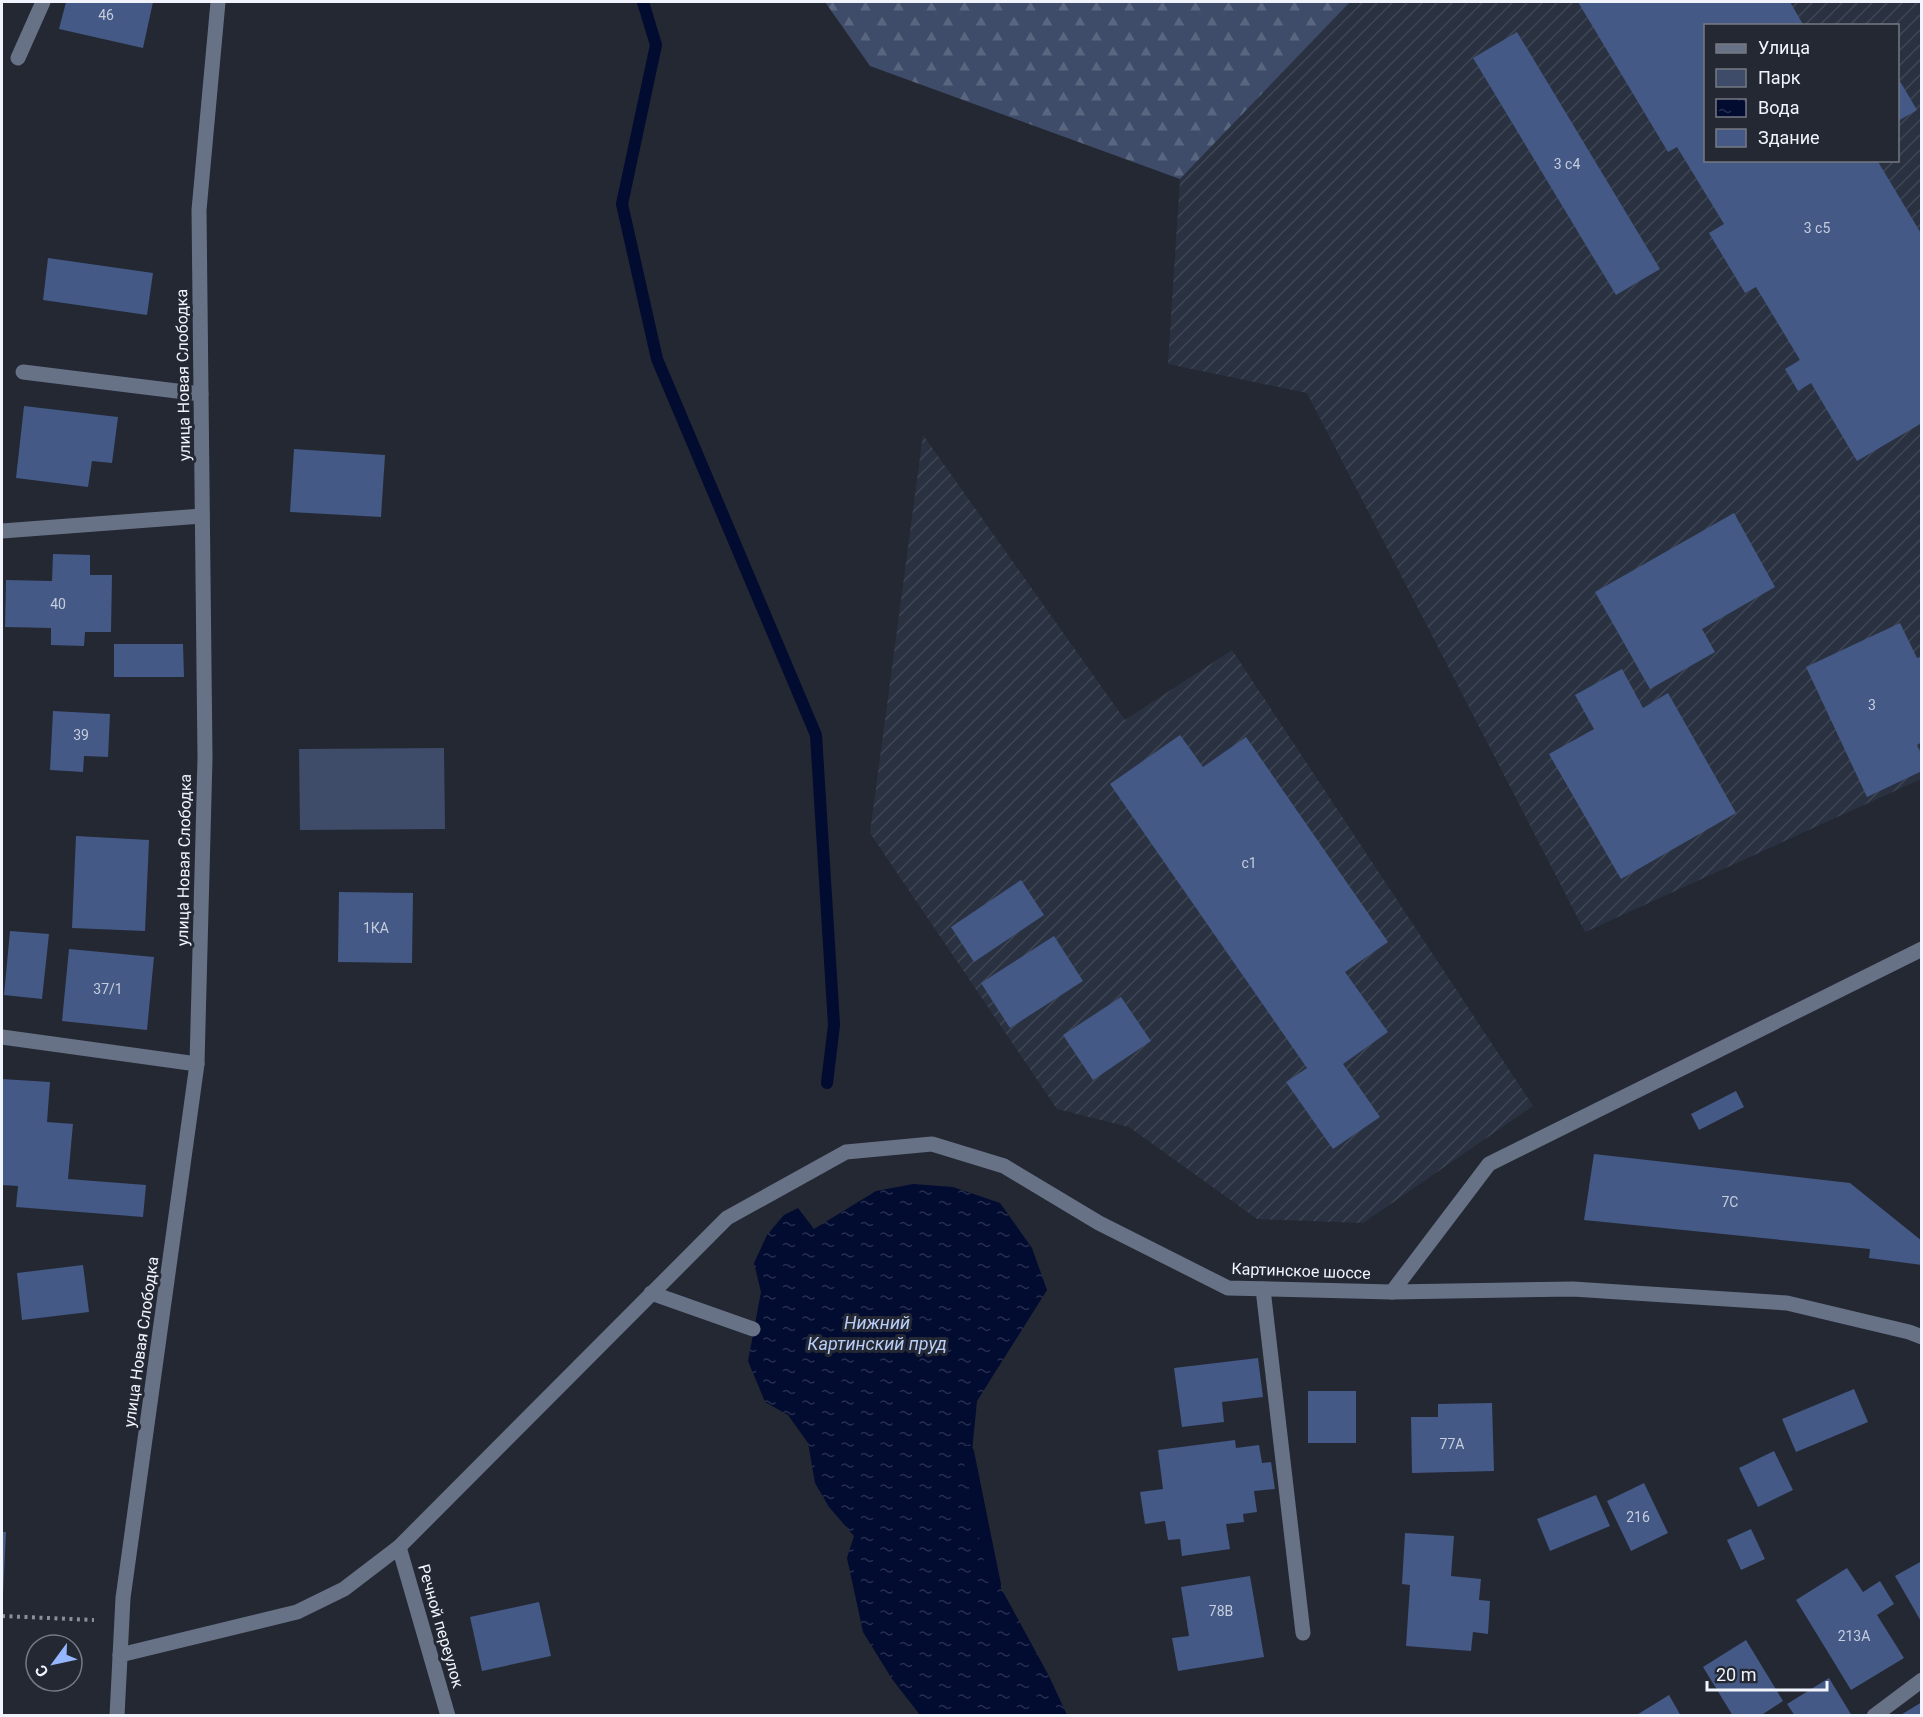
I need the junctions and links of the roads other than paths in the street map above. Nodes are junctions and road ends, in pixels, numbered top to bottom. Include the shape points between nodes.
1 (43, 2) edge
2 (218, 2) edge
3 (18, 58) dead end
4 (23, 372) dead end
5 (201, 394) junction
6 (202, 516) junction
7 (2, 531) edge
8 (1922, 948) edge
9 (2, 1037) edge
10 (197, 1064) junction
11 (1263, 1289) junction
12 (1392, 1292) junction
13 (651, 1293) junction
14 (753, 1329) dead end
15 (1922, 1337) edge
16 (399, 1547) junction
17 (1304, 1633) dead end
18 (120, 1655) junction
19 (1922, 1680) edge
20 (117, 1716) edge
21 (448, 1716) edge
22 (1874, 1716) edge

1 - 3 street
2 - 5 street, улица Новая Слободка via 199,210
4 - 5 street
5 - 6 street, улица Новая Слободка
6 - 7 street
6 - 10 street, улица Новая Слободка via 205,758
8 - 12 street via 1489,1164
9 - 10 street
10 - 18 street, улица Новая Слободка
11 - 12 street, Картинское шоссе
11 - 13 street, Картинское шоссе via 1228,1288 1099,1223 1004,1166 932,1144 846,1152 727,1218
11 - 17 street
12 - 15 street, Картинское шоссе via 1573,1289 1787,1303
13 - 14 street
13 - 16 street, Картинское шоссе
16 - 18 street, Картинское шоссе via 344,1589 297,1612
16 - 21 street, Речной переулок
18 - 20 street, улица Новая Слободка
19 - 22 street

